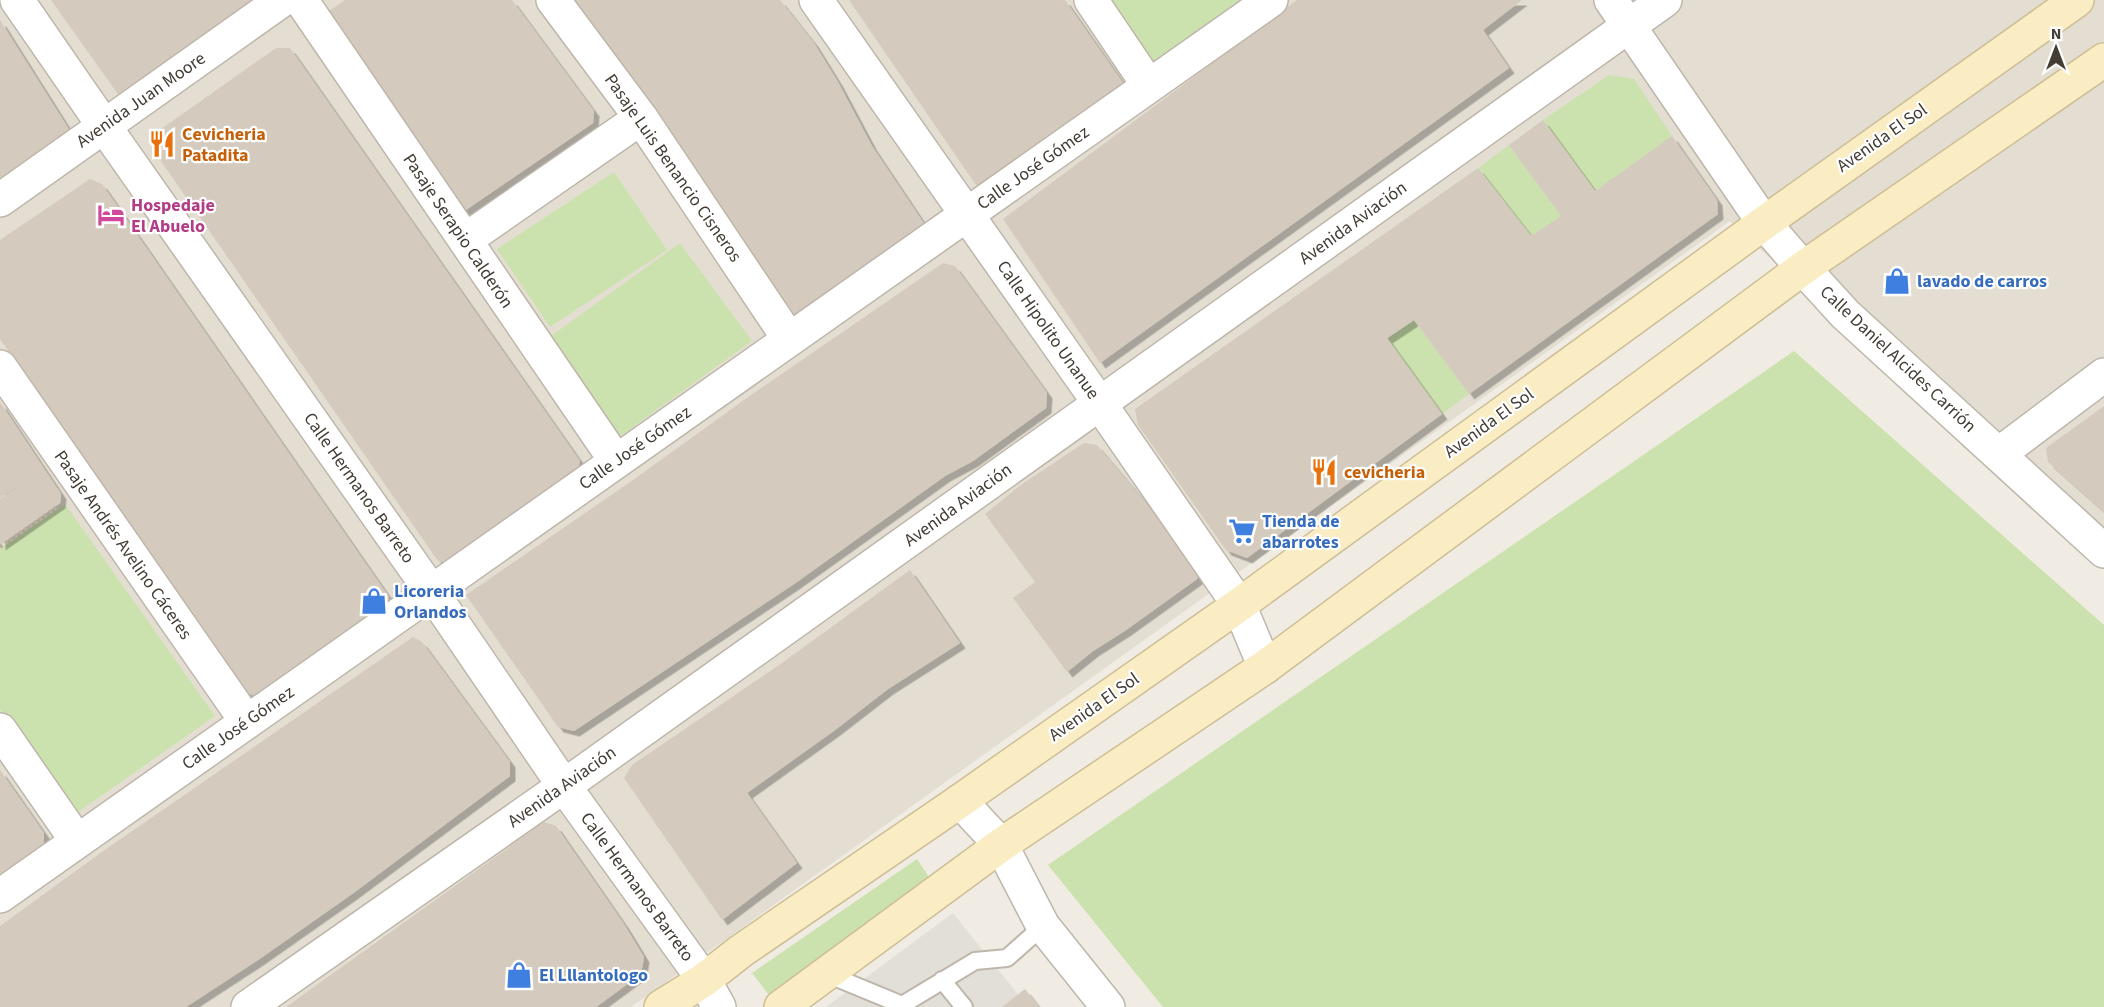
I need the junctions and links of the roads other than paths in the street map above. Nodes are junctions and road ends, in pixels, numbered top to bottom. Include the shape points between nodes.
1 (17, 0) edge
2 (282, 0) edge
3 (301, 0) edge
4 (553, 0) edge
5 (816, 0) edge
6 (1090, 0) edge
7 (1271, 0) edge
8 (1665, 0) edge
9 (2077, 0) edge
10 (1620, 13) edge
11 (2104, 60) edge
12 (1149, 86) junction
13 (641, 118) junction
14 (104, 126) junction
15 (0, 200) edge
16 (966, 215) junction
17 (1764, 223) junction
18 (465, 240) junction
19 (1803, 268) junction
20 (789, 339) junction
21 (0, 367) edge
22 (2104, 375) edge
23 (1100, 404) junction
24 (1999, 454) junction
25 (616, 461) junction
26 (2104, 551) edge
27 (431, 591) junction
28 (1239, 605) junction
29 (1265, 668) junction
30 (247, 722) junction
31 (0, 730) edge
32 (564, 786) junction
33 (960, 801) junction
34 (77, 841) junction
35 (1001, 845) junction
36 (0, 896) edge
37 (1043, 926) junction
38 (827, 974) junction
39 (942, 980) junction
40 (711, 994) edge
41 (248, 1007) edge
42 (661, 1007) edge
43 (781, 1007) edge
44 (964, 1007) edge
45 (1108, 1007) edge

1 - 14 street, Calle Hermanos Barreto
2 - 14 street, Avenida Juan Moore
3 - 18 street, Pasaje Serapio Calderón
4 - 13 street, Pasaje Luis Benancio Cisneros
5 - 16 street, Calle Hipolito Unanue
6 - 12 street
7 - 12 street, Calle José Gómez
8 - 10 street, Avenida Aviación
9 - 17 main road, Avenida El Sol
10 - 17 street, Calle Daniel Alcides Carrión
10 - 23 street, Avenida Aviación
11 - 19 main road
12 - 16 street, Calle José Gómez
13 - 18 street
13 - 20 street, Pasaje Luis Benancio Cisneros
14 - 15 street, Avenida Juan Moore
14 - 27 street, Calle Hermanos Barreto
16 - 20 street, Calle José Gómez
16 - 23 street, Calle Hipolito Unanue
17 - 19 street, Calle Daniel Alcides Carrión
17 - 28 main road, Avenida El Sol
18 - 25 street, Pasaje Serapio Calderón
19 - 24 street, Calle Daniel Alcides Carrión via 1845,314
19 - 29 main road
20 - 25 street, Calle José Gómez
21 - 30 street, Pasaje Andrés Avelino Cáceres
22 - 24 street
23 - 28 street, Calle Hipolito Unanue
23 - 32 street, Avenida Aviación
24 - 26 street, Calle Daniel Alcides Carrión
25 - 27 street, Calle José Gómez
27 - 30 street, Calle José Gómez
27 - 32 street, Calle Hermanos Barreto
28 - 29 street, Calle Hipolito Unanue
28 - 33 main road, Avenida El Sol
29 - 35 main road
30 - 34 street, Calle José Gómez
31 - 34 street
32 - 40 street, Calle Hermanos Barreto
32 - 41 street, Avenida Aviación
33 - 35 street
33 - 40 main road, Avenida El Sol via 741,951
34 - 36 street, Calle José Gómez
35 - 37 street
35 - 38 main road
37 - 39 lane via 1007,957 975,961
37 - 45 street
38 - 39 lane via 902,1005
38 - 43 main road
39 - 44 lane
40 - 42 main road, Avenida El Sol

